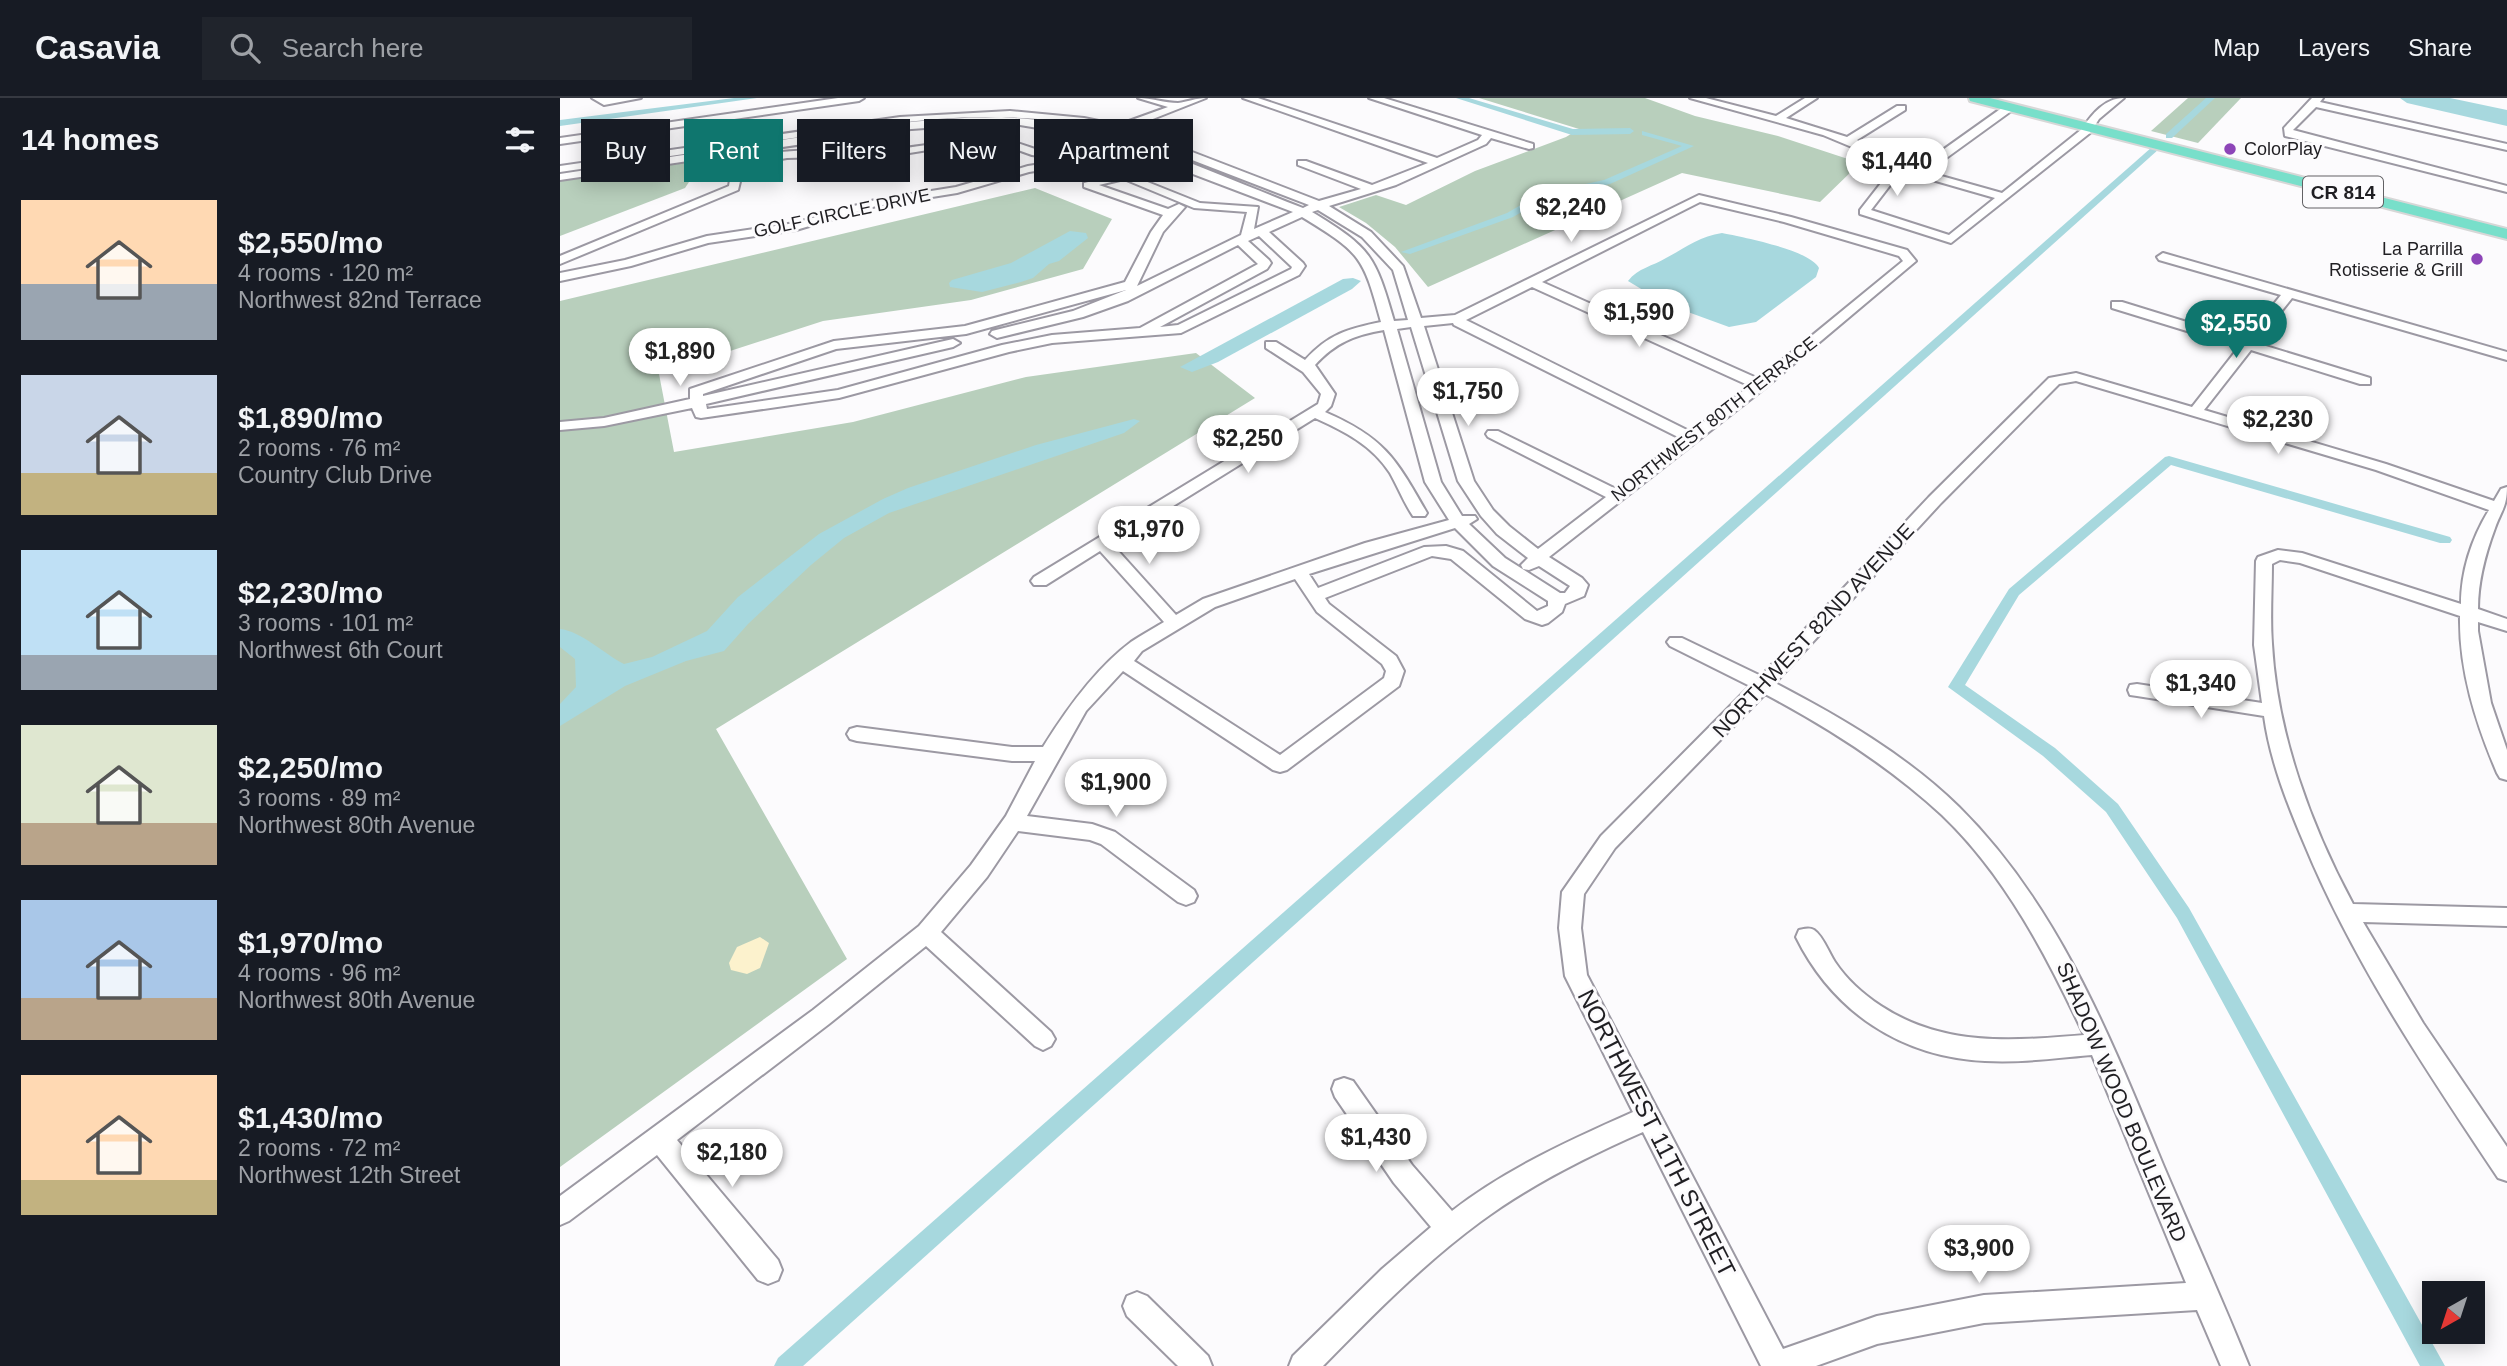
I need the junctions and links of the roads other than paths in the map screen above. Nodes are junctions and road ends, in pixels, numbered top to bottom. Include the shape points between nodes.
1 (636, 98) edge
2 (859, 98) edge
3 (1143, 98) edge
4 (1201, 98) edge
5 (1248, 98) edge
6 (1374, 98) edge
7 (1812, 98) edge
8 (1975, 98) edge
9 (1700, 99) edge
10 (601, 100) edge
11 (2096, 100) dead end
12 (2316, 100) edge
13 (2115, 101) edge
14 (2009, 102) edge
15 (1179, 106) junction
16 (1901, 108) dead end
17 (872, 113) edge
18 (963, 113) junction
19 (1067, 119) edge
20 (1144, 119) edge
21 (1776, 120) junction
22 (1034, 123) edge
23 (2091, 124) junction
24 (1488, 134) junction
25 (560, 141) edge
26 (1848, 141) junction
27 (783, 144) edge
28 (783, 146) edge
29 (1529, 146) dead end
30 (2507, 147) edge
31 (2183, 148) junction
32 (1193, 156) edge
33 (684, 157) edge
34 (684, 159) edge
35 (1437, 162) junction
36 (1302, 163) dead end
37 (1899, 167) junction
38 (560, 169) edge
39 (1193, 170) edge
40 (1919, 172) junction
41 (560, 177) edge
42 (735, 182) edge
43 (1371, 189) junction
44 (2507, 189) edge
45 (2005, 197) junction
46 (1189, 202) junction
47 (1319, 205) junction
48 (1303, 212) junction
49 (1168, 213) junction
50 (2507, 225) edge
51 (1261, 231) junction
52 (2507, 234) edge
53 (1243, 239) junction
54 (2163, 257) dead end
55 (560, 260) edge
56 (560, 277) edge
57 (1532, 282) junction
58 (1132, 289) junction
59 (2289, 293) junction
60 (2117, 305) dead end
61 (1458, 320) junction
62 (1417, 324) junction
63 (1391, 326) junction
64 (1138, 333) junction
65 (996, 334) junction
66 (1271, 345) dead end
67 (2248, 346) junction
68 (1007, 348) junction
69 (2507, 356) edge
70 (1309, 369) junction
71 (823, 374) junction
72 (2365, 381) dead end
73 (1760, 385) junction
74 (839, 394) junction
75 (696, 402) junction
76 (1314, 412) junction
77 (2195, 412) junction
78 (560, 426) edge
79 (1493, 434) dead end
80 (1692, 438) junction
81 (2507, 492) edge
82 (1617, 496) junction
83 (2496, 507) junction
84 (1419, 513) dead end
85 (1487, 513) junction
86 (1458, 522) junction
87 (1103, 544) junction
88 (1540, 559) junction
89 (1299, 572) junction
90 (1515, 573) junction
91 (1040, 581) dead end
92 (1315, 595) junction
93 (1557, 599) junction
94 (2468, 612) junction
95 (1173, 622) junction
96 (2507, 625) edge
97 (1676, 642) dead end
98 (1121, 661) junction
99 (1763, 685) junction
100 (2137, 690) dead end
101 (2272, 711) junction
102 (857, 734) dead end
103 (1049, 754) junction
104 (2507, 773) edge
105 (1013, 822) junction
106 (1573, 892) joint
107 (1186, 896) dead end
108 (2345, 913) junction
109 (2507, 917) edge
110 (927, 933) junction
111 (1807, 937) dead end
112 (1043, 1039) dead end
113 (2101, 1044) junction
114 (1344, 1088) dead end
115 (1649, 1117) junction
116 (660, 1139) junction
117 (2507, 1169) edge
118 (560, 1212) edge
119 (1449, 1228) junction
120 (768, 1270) dead end
121 (2204, 1296) junction
122 (1138, 1306) dead end
123 (1198, 1366) edge
124 (1303, 1366) edge
125 (1776, 1366) edge
126 (2235, 1366) edge

1 - 10 street
2 - 25 street
3 - 15 street
4 - 15 street
5 - 35 street
6 - 24 street
7 - 21 street
8 - 14 main road, CR 814
9 - 21 street
11 - 13 street
12 - 30 street
12 - 44 street via 2289,134
13 - 23 street
14 - 23 main road, CR 814
14 - 40 street
15 - 20 street
16 - 26 street
17 - 18 street
17 - 27 street
18 - 19 street
18 - 22 street
21 - 26 street
23 - 31 main road, CR 814
23 - 45 street
24 - 29 street
24 - 35 street via 1482,142
26 - 37 street
28 - 56 street, GOLF CIRCLE DRIVE via 897,152 991,137 1075,160 957,190 875,202 796,226 707,240
31 - 50 main road, CR 814
31 - 52 main road, CR 814
32 - 47 street
33 - 38 street
34 - 41 street
35 - 43 street
36 - 43 street
37 - 40 street
37 - 45 street via 1864,212 1951,239
39 - 48 street
40 - 45 street
42 - 55 street via 734,188
43 - 47 street
46 - 49 street
46 - 49 street via 1125,176 1088,185
46 - 53 street via 1254,209
47 - 48 street
47 - 62 street via 1347,219 1382,246 1399,268
48 - 51 street
48 - 63 street via 1359,250 1374,272
49 - 58 street
51 - 53 street
51 - 64 street via 1299,265 1295,272 1181,329
53 - 58 street
53 - 64 street via 1264,266
54 - 59 street
57 - 61 street
57 - 73 street
57 - 73 street, NORTHWEST 80TH TERRACE via 1699,198 1903,253 1910,261
58 - 65 street via 1077,314
58 - 75 street via 966,330 834,345 695,392
59 - 67 street
59 - 69 street
60 - 67 street
61 - 62 street
61 - 80 street
62 - 63 street
62 - 85 street via 1466,481
63 - 70 street via 1342,336 1312,358
63 - 86 street via 1433,482
64 - 68 street via 1052,339
65 - 68 street
65 - 71 street
66 - 70 street
67 - 72 street
67 - 77 street
68 - 74 street
70 - 76 street via 1328,398
71 - 74 street
71 - 75 street
73 - 80 street, NORTHWEST 80TH TERRACE
74 - 75 street via 701,414
75 - 78 street via 604,422
76 - 84 street via 1371,443 1396,471
76 - 87 street
77 - 83 street via 2381,467
77 - 99 street, NORTHWEST 82ND AVENUE via 2076,377 2054,380
79 - 82 street
80 - 82 street, NORTHWEST 80TH TERRACE
81 - 83 street
82 - 88 street, NORTHWEST 80TH TERRACE
83 - 94 street via 2479,543
85 - 86 street
85 - 88 street
86 - 89 street
86 - 90 street
87 - 91 street
87 - 95 street
88 - 90 street, NORTHWEST 80TH TERRACE
88 - 93 street via 1579,585 1573,597
89 - 92 street
89 - 95 street via 1209,603
90 - 93 street
92 - 93 street via 1430,551 1446,551 1531,615 1542,619 1556,608
92 - 98 street via 1323,608 1390,660 1395,671 1392,681 1280,765
94 - 96 street
94 - 101 street via 2302,558 2278,555 2264,561 2262,657
94 - 104 street via 2471,664
95 - 98 street
97 - 99 street, SHADOW WOOD BOULEVARD
98 - 103 street via 1079,706
99 - 106 street, NORTHWEST 82ND AVENUE via 1608,842
99 - 113 street, SHADOW WOOD BOULEVARD via 1859,739 1954,814 2030,907 2062,961
100 - 101 street
101 - 108 street via 2314,845
102 - 103 street via 1012,754
103 - 105 street
105 - 107 street via 1108,838
105 - 110 street
106 - 115 street, NORTHWEST 11TH STREET via 1570,928 1576,976
108 - 109 street
108 - 117 street via 2407,1021
110 - 112 street
110 - 116 street
111 - 113 street via 1838,984 1860,1006 1928,1039 1965,1049
113 - 121 street, SHADOW WOOD BOULEVARD
114 - 119 street via 1404,1174
115 - 119 street via 1573,1151
115 - 125 street, NORTHWEST 11TH STREET
116 - 118 street
116 - 120 street
119 - 124 street
121 - 125 street via 1984,1309 1877,1330
121 - 126 street, SHADOW WOOD BOULEVARD
122 - 123 street

